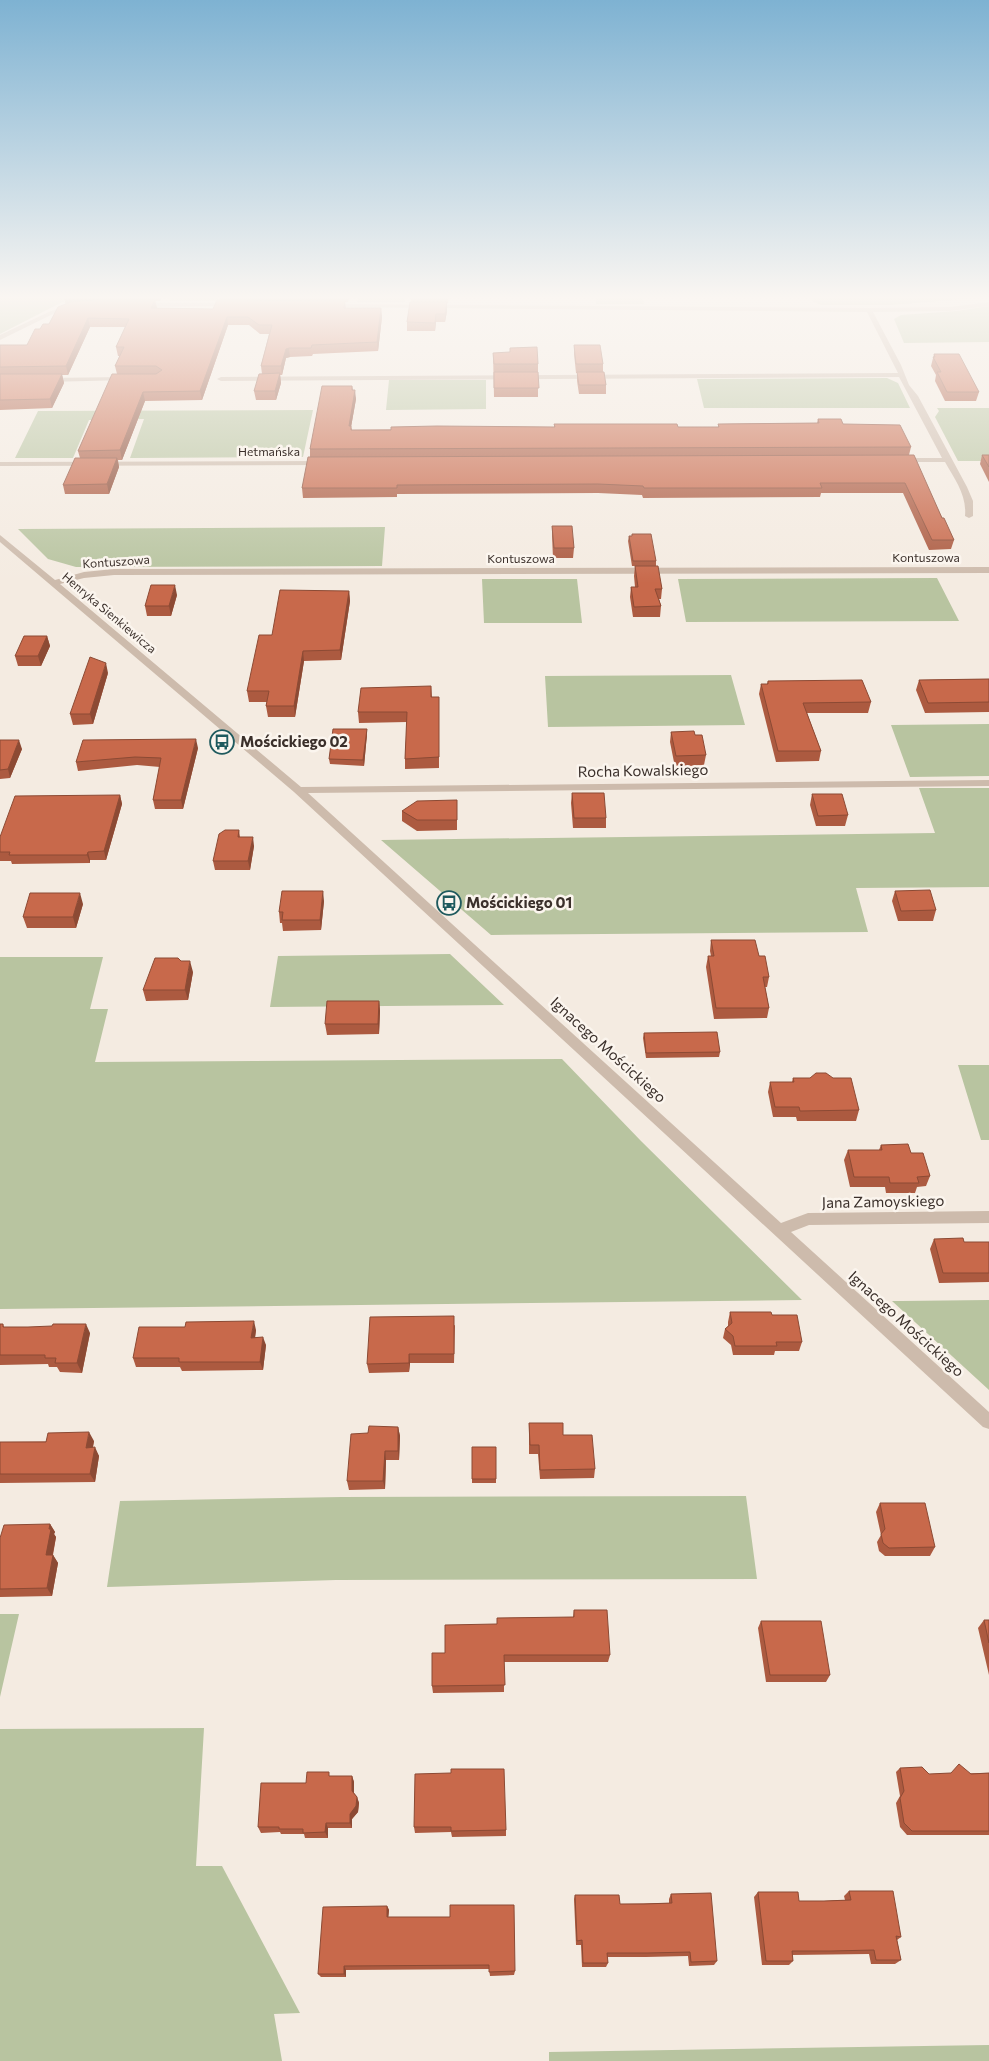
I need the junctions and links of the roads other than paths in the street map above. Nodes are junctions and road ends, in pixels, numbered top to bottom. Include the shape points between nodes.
1 (911, 391) edge
2 (889, 460) edge
3 (947, 460) junction
4 (330, 463) edge
5 (0, 464) edge
6 (969, 516) dead end
7 (0, 538) edge
8 (989, 570) edge
9 (54, 583) junction
10 (202, 707) joint
11 (989, 783) edge
12 (298, 790) junction
13 (989, 1217) edge
14 (780, 1230) junction
15 (989, 1422) edge

1 - 3 street
2 - 3 street
3 - 6 street via 968,500
4 - 5 street, Hetmańska
7 - 9 street, Henryka Sienkiewicza
8 - 9 street, Kontuszowa via 114,572
9 - 10 street, Henryka Sienkiewicza
10 - 12 street, Ignacego Mościckiego
11 - 12 street, Rocha Kowalskiego
12 - 14 street, Ignacego Mościckiego
13 - 14 street, Jana Zamoyskiego via 808,1219
14 - 15 street, Ignacego Mościckiego

